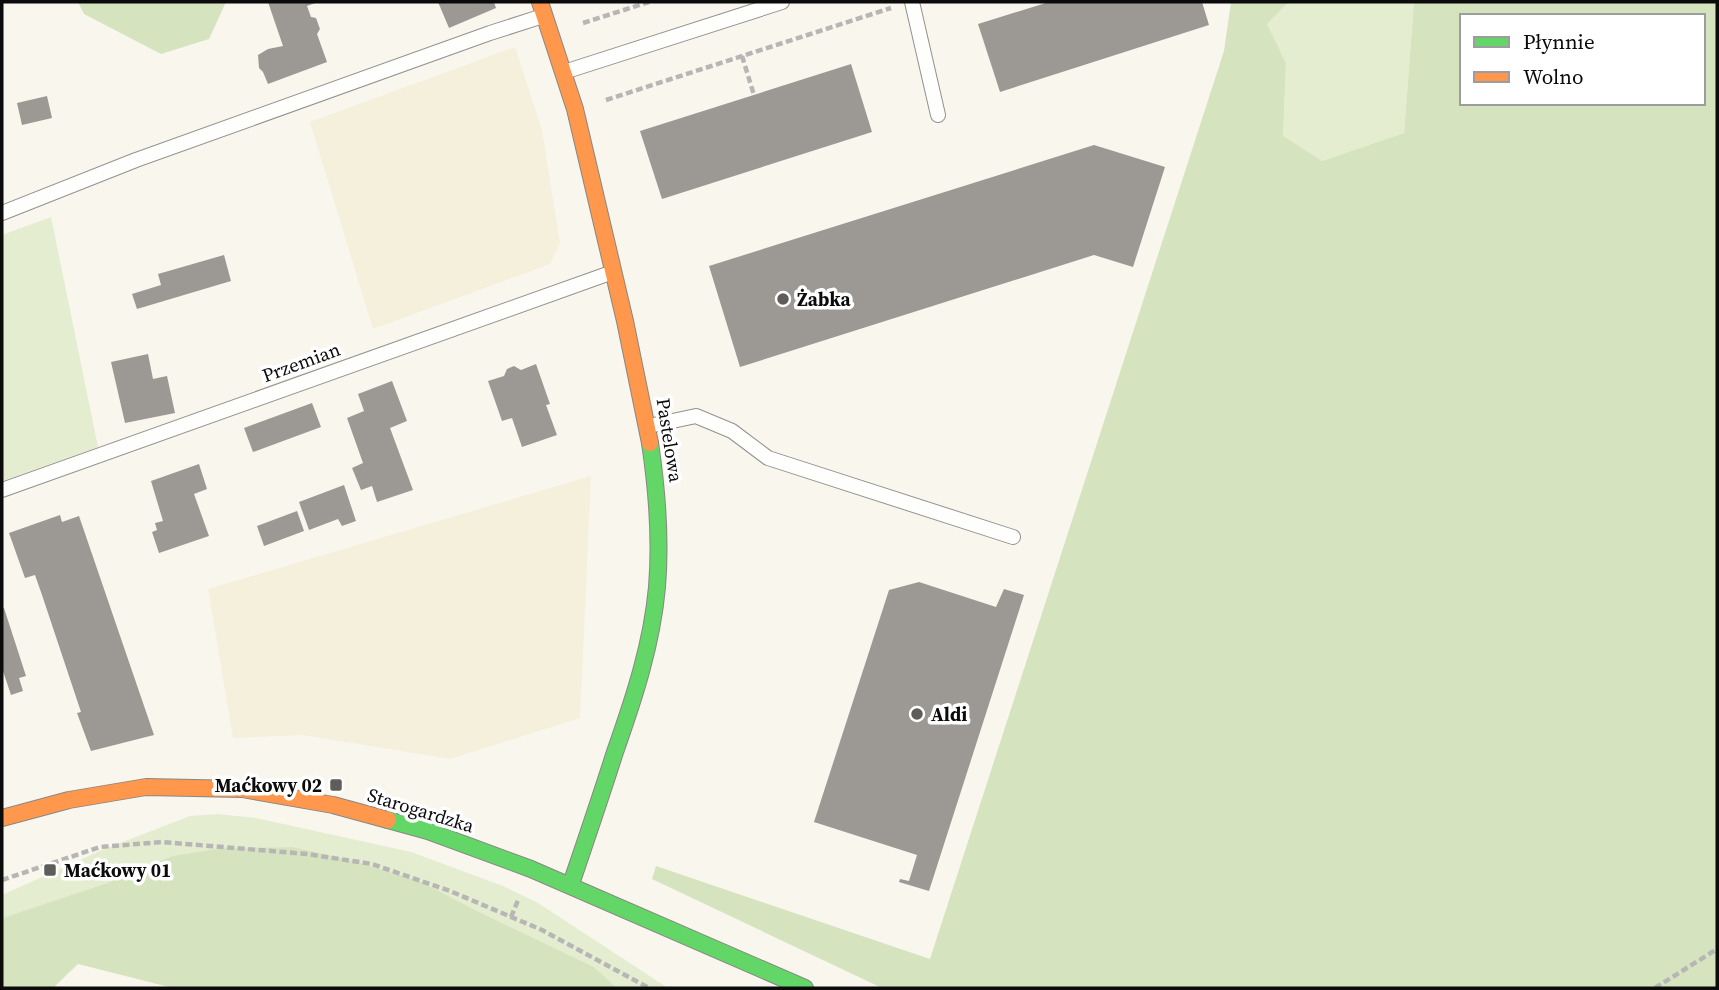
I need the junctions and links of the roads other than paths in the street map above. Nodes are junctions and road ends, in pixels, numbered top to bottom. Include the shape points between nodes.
1 (782, 2) edge
2 (912, 2) edge
3 (542, 9) edge
4 (563, 72) junction
5 (938, 115) dead end
6 (2, 213) edge
7 (614, 272) junction
8 (648, 426) junction
9 (2, 491) edge
10 (1013, 537) dead end
11 (2, 818) edge
12 (571, 884) junction
13 (806, 988) edge

1 - 4 lane
2 - 5 lane
3 - 4 street, Pastelowa
3 - 6 lane via 490,33
4 - 7 street, Pastelowa
7 - 8 street, Pastelowa
7 - 9 lane, Przemian
8 - 10 lane via 696,416 732,430 768,458
8 - 12 street, Pastelowa via 659,541 648,646
11 - 12 street, Starogardzka via 146,787 242,789 332,805 428,831
12 - 13 street, Starogardzka

